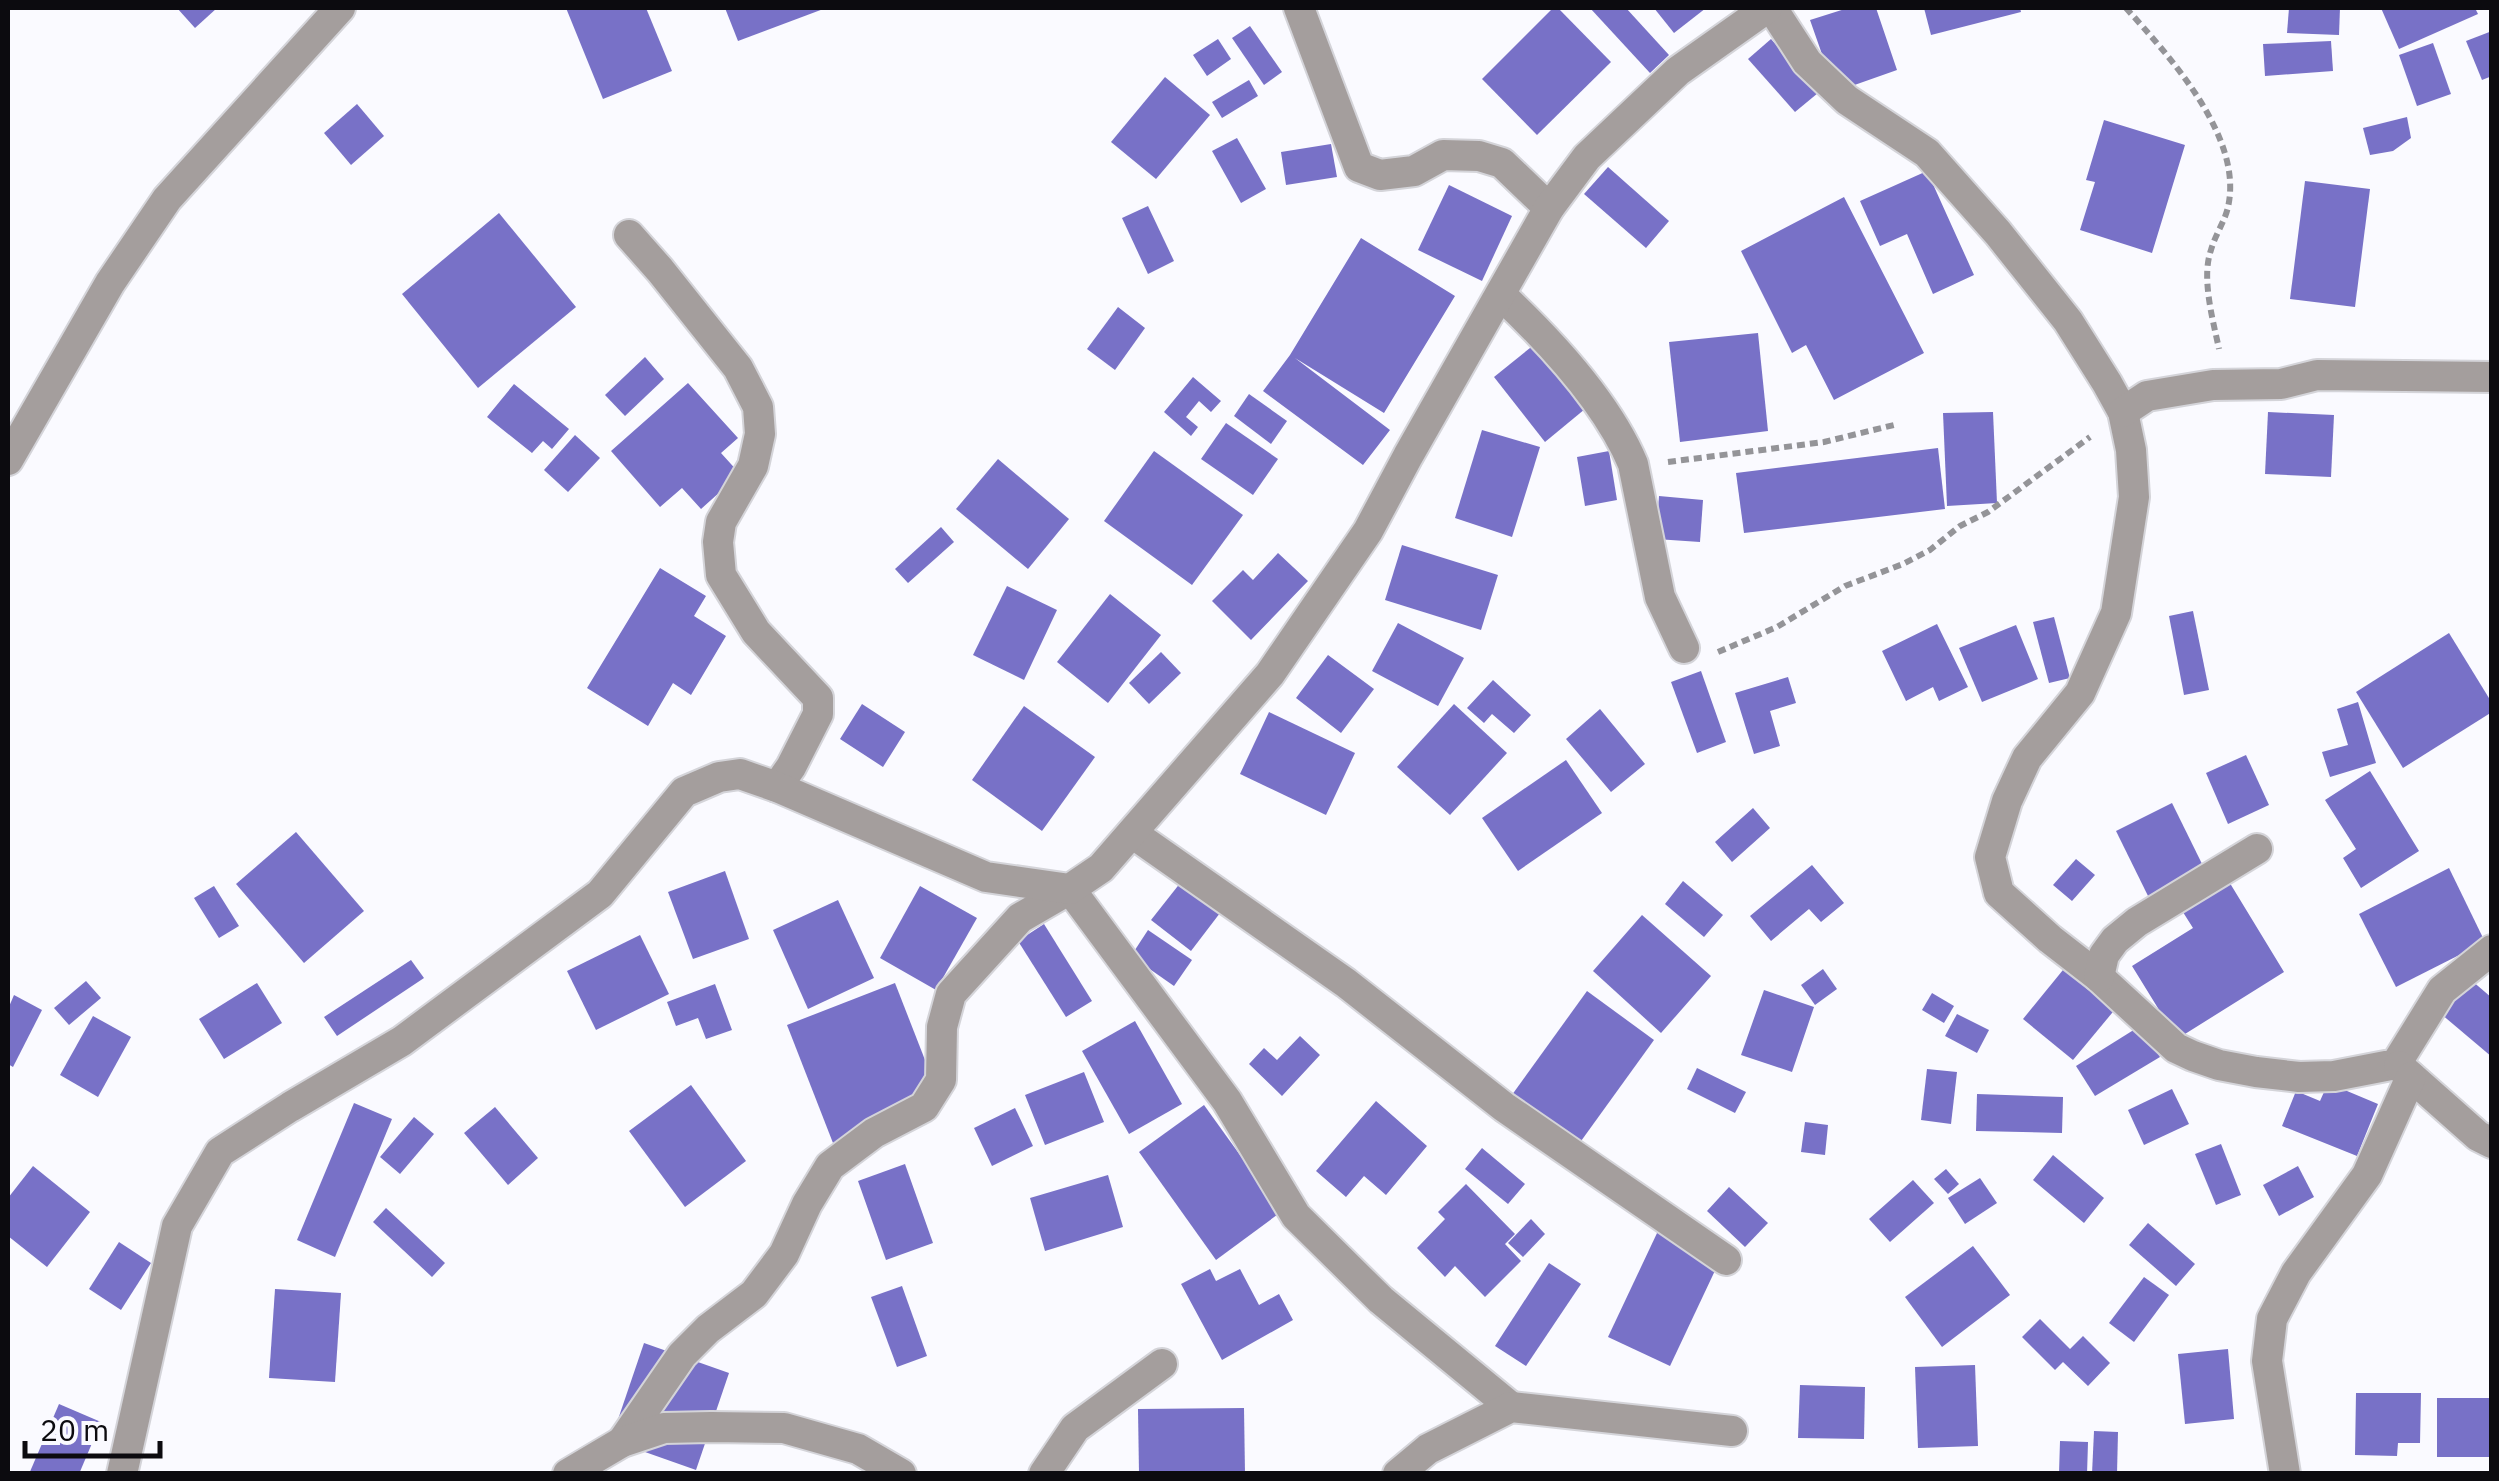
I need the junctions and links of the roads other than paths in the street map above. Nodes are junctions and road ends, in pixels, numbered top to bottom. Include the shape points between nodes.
1 (340, 8) edge
2 (1298, 8) edge
3 (1770, 8) edge
4 (1549, 208) junction
5 (629, 236) dead end
6 (1501, 295) junction
7 (2492, 377) edge
8 (2123, 412) junction
9 (8, 460) edge
10 (1684, 648) road end
11 (777, 787) junction
12 (1132, 833) junction
13 (2257, 849) dead end
14 (1070, 890) junction
15 (2492, 950) edge
16 (2099, 977) junction
17 (2404, 1070) junction
18 (2492, 1142) edge
19 (1726, 1260) dead end
20 (1162, 1364) dead end
21 (1512, 1408) junction
22 (1732, 1431) dead end
23 (622, 1442) junction
24 (122, 1474) edge
25 (568, 1474) edge
26 (901, 1474) edge
27 (1044, 1474) edge
28 (1398, 1474) edge
29 (2285, 1474) edge

1 - 9 street via 167,199
2 - 4 street via 1359,167 1380,175 1414,171 1444,155 1478,156 1502,163
3 - 4 street via 1678,71 1587,157
3 - 8 street via 1807,62 1848,100 1927,153 1998,233 2068,321
4 - 6 street
5 - 11 street via 738,368 758,407 753,466 721,522 718,542 721,575 756,632 818,698 818,714
6 - 10 street via 1570,368 1625,444 1660,597
6 - 12 street via 1368,531 1270,674
7 - 8 street via 2317,375 2147,396
8 - 16 street via 2134,497 2116,613 2080,693 2027,758 1990,856 1999,893
11 - 14 street via 986,877
11 - 24 street via 740,774 684,792 600,894 402,1041 220,1152 177,1226
12 - 14 street
12 - 19 street via 1346,984 1504,1107
13 - 16 street via 2137,922 2104,955
14 - 21 street via 1227,1102 1296,1216 1382,1300
14 - 23 street via 1020,918 951,994 942,1027 941,1080 924,1107 830,1166 784,1254 754,1294 682,1355
15 - 17 street via 2442,990
16 - 17 street via 2176,1048 2220,1065 2298,1077
17 - 18 street
17 - 29 street via 2366,1175 2296,1273 2272,1319 2267,1361
20 - 27 street via 1075,1428
21 - 22 street
21 - 28 street via 1428,1448
23 - 25 street
23 - 26 street via 664,1428 784,1428 858,1449

